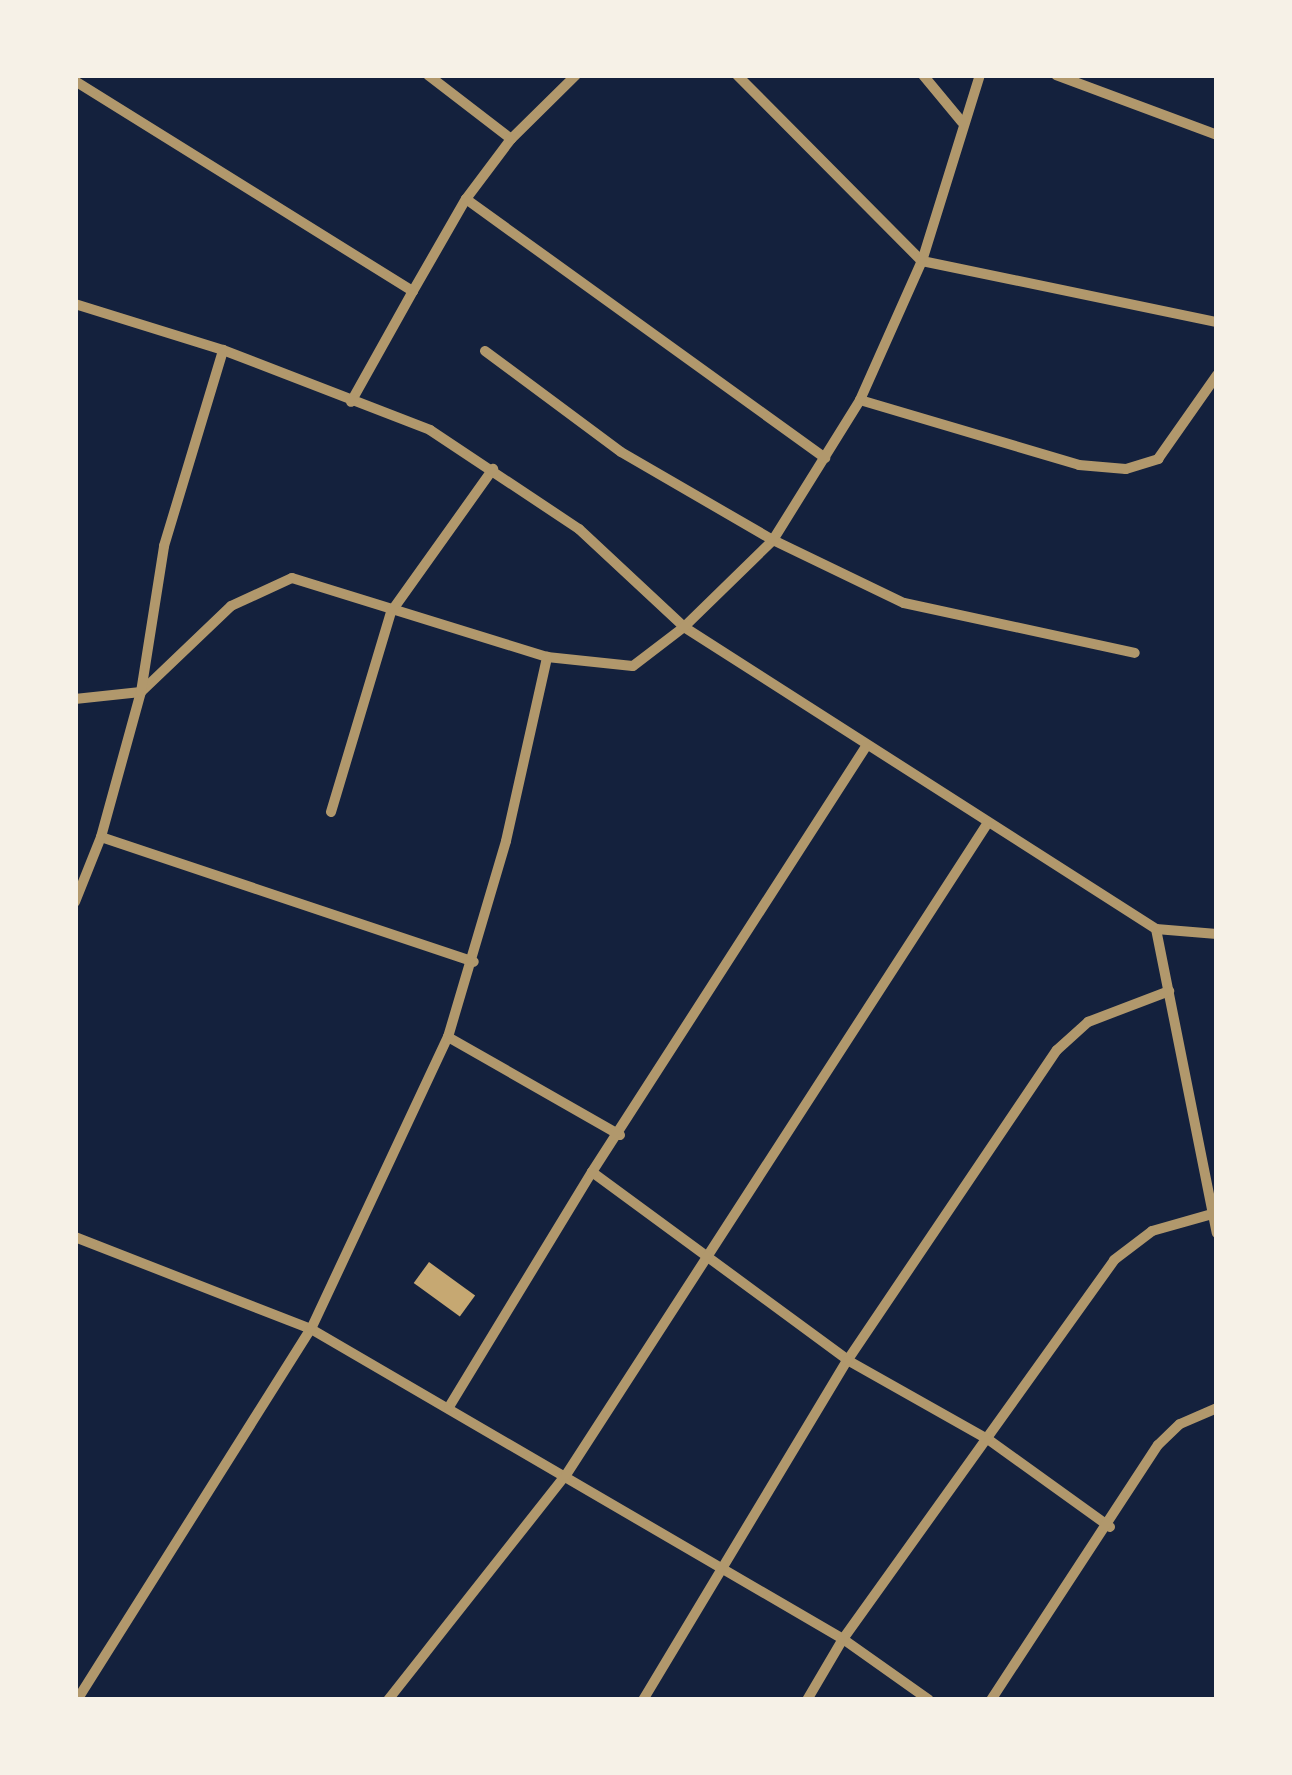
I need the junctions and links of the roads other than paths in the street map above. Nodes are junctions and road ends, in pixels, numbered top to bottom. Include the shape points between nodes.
1 (428, 75) edge
2 (576, 75) edge
3 (737, 75) edge
4 (924, 75) edge
5 (980, 75) edge
6 (1056, 75) edge
7 (75, 81) edge
8 (962, 122) junction
9 (1217, 135) edge
10 (512, 139) junction
11 (466, 199) junction
12 (922, 262) junction
13 (412, 291) junction
14 (75, 304) edge
15 (1217, 322) edge
16 (222, 350) junction
17 (486, 351) dead end
18 (1217, 375) edge
19 (860, 400) junction
20 (351, 402) junction
21 (824, 458) junction
22 (493, 470) junction
23 (773, 540) junction
24 (391, 612) junction
25 (684, 627) junction
26 (1136, 652) dead end
27 (547, 657) junction
28 (141, 692) junction
29 (75, 700) edge
30 (866, 748) junction
31 (332, 812) dead end
32 (987, 824) junction
33 (101, 837) junction
34 (75, 902) edge
35 (1156, 929) junction
36 (1217, 934) edge
37 (474, 962) junction
38 (1169, 991) junction
39 (448, 1036) junction
40 (620, 1135) junction
41 (592, 1172) junction
42 (1212, 1214) junction
43 (1217, 1233) edge
44 (75, 1237) edge
45 (707, 1262) junction
46 (311, 1329) junction
47 (849, 1362) junction
48 (449, 1406) junction
49 (1217, 1408) edge
50 (989, 1440) junction
51 (566, 1475) junction
52 (1110, 1527) junction
53 (720, 1566) junction
54 (843, 1639) junction
55 (77, 1700) edge
56 (388, 1700) edge
57 (642, 1700) edge
58 (807, 1700) edge
59 (928, 1700) edge
60 (990, 1700) edge

1 - 10 street
2 - 10 street
3 - 12 street
4 - 8 street
5 - 8 street
6 - 9 street
7 - 13 street
8 - 12 street
10 - 11 street
11 - 13 street
11 - 21 street
12 - 15 street
12 - 19 street
13 - 20 street
14 - 16 street
16 - 20 street
16 - 28 street via 164,546
17 - 23 street via 621,452
18 - 19 street via 1158,459 1126,469 1079,465
19 - 21 street
20 - 22 street via 430,430
21 - 23 street
22 - 24 street
22 - 25 street via 578,529
23 - 25 street
23 - 26 street via 922,609
24 - 27 street
24 - 28 street via 323,582 292,578 231,606
24 - 31 street
25 - 27 street via 633,666
25 - 30 street
27 - 37 street
28 - 29 street
28 - 33 street
30 - 32 street
30 - 40 street
32 - 35 street
32 - 45 street
33 - 34 street
33 - 37 street
35 - 36 street
35 - 38 street
37 - 39 street
38 - 42 street
38 - 47 street via 1116,1009 1066,1038
39 - 40 street
39 - 46 street
40 - 41 street
41 - 45 street
41 - 48 street
42 - 43 street
42 - 50 street via 1152,1231 1114,1260
44 - 46 street
45 - 47 street
45 - 51 street
46 - 48 street
46 - 55 street
47 - 50 street
47 - 53 street
48 - 51 street
49 - 52 street via 1170,1431
50 - 52 street
50 - 54 street
51 - 53 street
51 - 56 street
52 - 60 street
53 - 54 street
53 - 57 street
54 - 58 street
54 - 59 street

